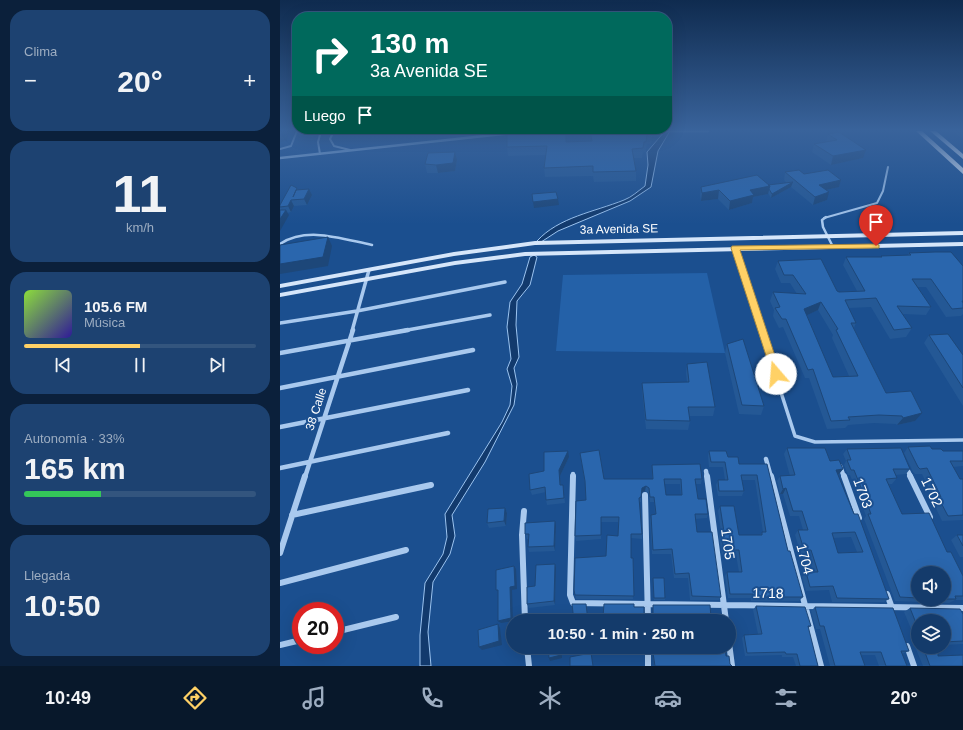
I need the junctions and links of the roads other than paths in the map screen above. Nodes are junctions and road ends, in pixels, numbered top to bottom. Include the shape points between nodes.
1 (953, 162) edge
2 (888, 167) dead end
3 (963, 172) edge
4 (963, 233) edge
5 (827, 235) junction
6 (280, 244) edge
7 (963, 244) edge
8 (372, 246) dead end
9 (833, 247) junction
10 (735, 248) junction
11 (369, 270) junction
12 (366, 280) junction
13 (505, 282) dead end
14 (280, 286) edge
15 (280, 295) edge
16 (357, 311) junction
17 (490, 315) dead end
18 (280, 323) edge
19 (350, 339) junction
20 (473, 350) dead end
21 (280, 353) edge
22 (337, 376) junction
23 (280, 388) edge
24 (468, 390) dead end
25 (323, 418) junction
26 (280, 427) edge
27 (448, 433) dead end
28 (963, 440) edge
29 (766, 459) dead end
30 (309, 462) junction
31 (903, 462) edge
32 (839, 464) edge
33 (280, 468) edge
34 (706, 471) dead end
35 (573, 474) dead end
36 (430, 485) dead end
37 (646, 495) dead end
38 (524, 511) dead end
39 (292, 515) junction
40 (935, 526) edge
41 (863, 528) edge
42 (406, 550) dead end
43 (280, 553) edge
44 (280, 583) edge
45 (884, 585) edge
46 (647, 604) junction
47 (724, 605) junction
48 (805, 606) junction
49 (892, 607) junction
50 (963, 608) edge
51 (524, 614) edge
52 (648, 614) edge
53 (725, 614) edge
54 (895, 614) edge
55 (396, 617) dead end
56 (344, 630) edge
57 (903, 636) edge
58 (292, 642) edge
59 (280, 645) edge
60 (528, 654) edge
61 (648, 654) edge
62 (730, 654) edge
63 (529, 666) edge
64 (648, 666) edge
65 (732, 666) edge
66 (821, 666) edge
67 (914, 666) edge

1 - 3 main road
2 - 5 lane via 883,191 877,203 827,216 822,220
4 - 5 street, 3a Avenida SE
5 - 9 lane
5 - 11 street, 3a Avenida SE via 535,243 454,254
6 - 8 lane via 285,239 298,235 319,235
7 - 9 street, 3a Avenida SE
9 - 10 street, 3a Avenida SE
10 - 12 street, 3a Avenida SE via 525,254 455,263
10 - 28 lane via 795,436 815,442
11 - 12 street, 38 Calle
11 - 14 street, 3a Avenida SE
12 - 15 street, 3a Avenida SE
12 - 16 street, 38 Calle
13 - 16 street
16 - 18 street
16 - 19 street, 38 Calle
17 - 19 street
19 - 21 street
19 - 22 street, 38 Calle
20 - 22 street
22 - 23 street
22 - 25 street, 38 Calle
24 - 25 street
25 - 26 street
25 - 30 street, 38 Calle
27 - 30 street
29 - 48 street, 1704
30 - 33 street
30 - 39 street, 38 Calle
31 - 40 street, 1702
32 - 41 street, 1703
34 - 47 street, 1705
35 - 46 street, 1718 via 570,588 573,603
36 - 39 street
37 - 46 street
38 - 51 street
39 - 43 street, 38 Calle
42 - 44 street
45 - 49 street
46 - 47 street, 1718
46 - 52 street
47 - 48 street, 1718
47 - 53 street, 1705
48 - 49 street, 1718
48 - 66 street, 1704
49 - 50 street, 1718
49 - 54 street
55 - 56 street
57 - 67 street
58 - 59 street
60 - 63 street
61 - 64 street
62 - 65 street

